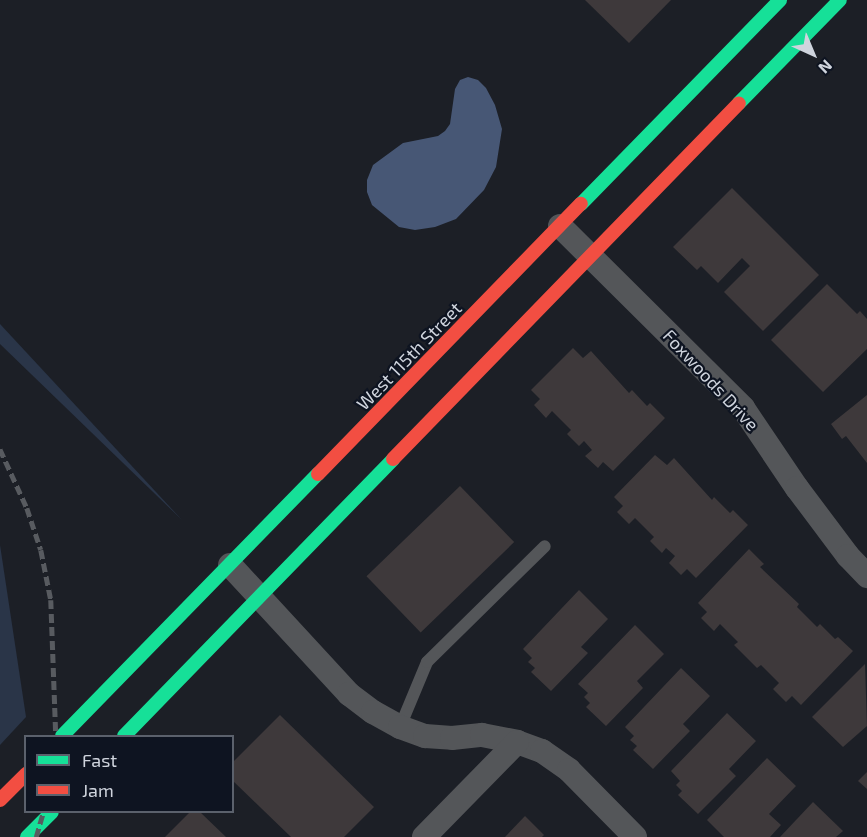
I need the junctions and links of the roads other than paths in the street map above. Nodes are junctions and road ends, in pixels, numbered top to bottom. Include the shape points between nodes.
1 (780, 0) edge
2 (840, 0) edge
3 (560, 226) junction
4 (590, 257) junction
5 (545, 546) dead end
6 (230, 565) junction
7 (867, 576) edge
8 (259, 597) junction
9 (400, 727) junction
10 (63, 735) edge
11 (125, 735) edge
12 (517, 742) junction
13 (24, 776) edge
14 (0, 800) edge
15 (51, 813) edge
16 (27, 837) edge
17 (424, 837) edge
18 (635, 837) edge

1 - 3 street, West 115th Street
2 - 4 street
3 - 4 street, Foxwoods Drive
3 - 6 street, West 115th Street
4 - 7 street, Foxwoods Drive via 742,408 797,488
4 - 8 street
5 - 9 lane via 427,662
6 - 8 street
6 - 10 street, West 115th Street
8 - 9 street via 349,694
8 - 11 street
9 - 12 street via 425,736 482,735
12 - 17 street
12 - 18 street via 542,751 569,770
13 - 14 street
15 - 16 street

